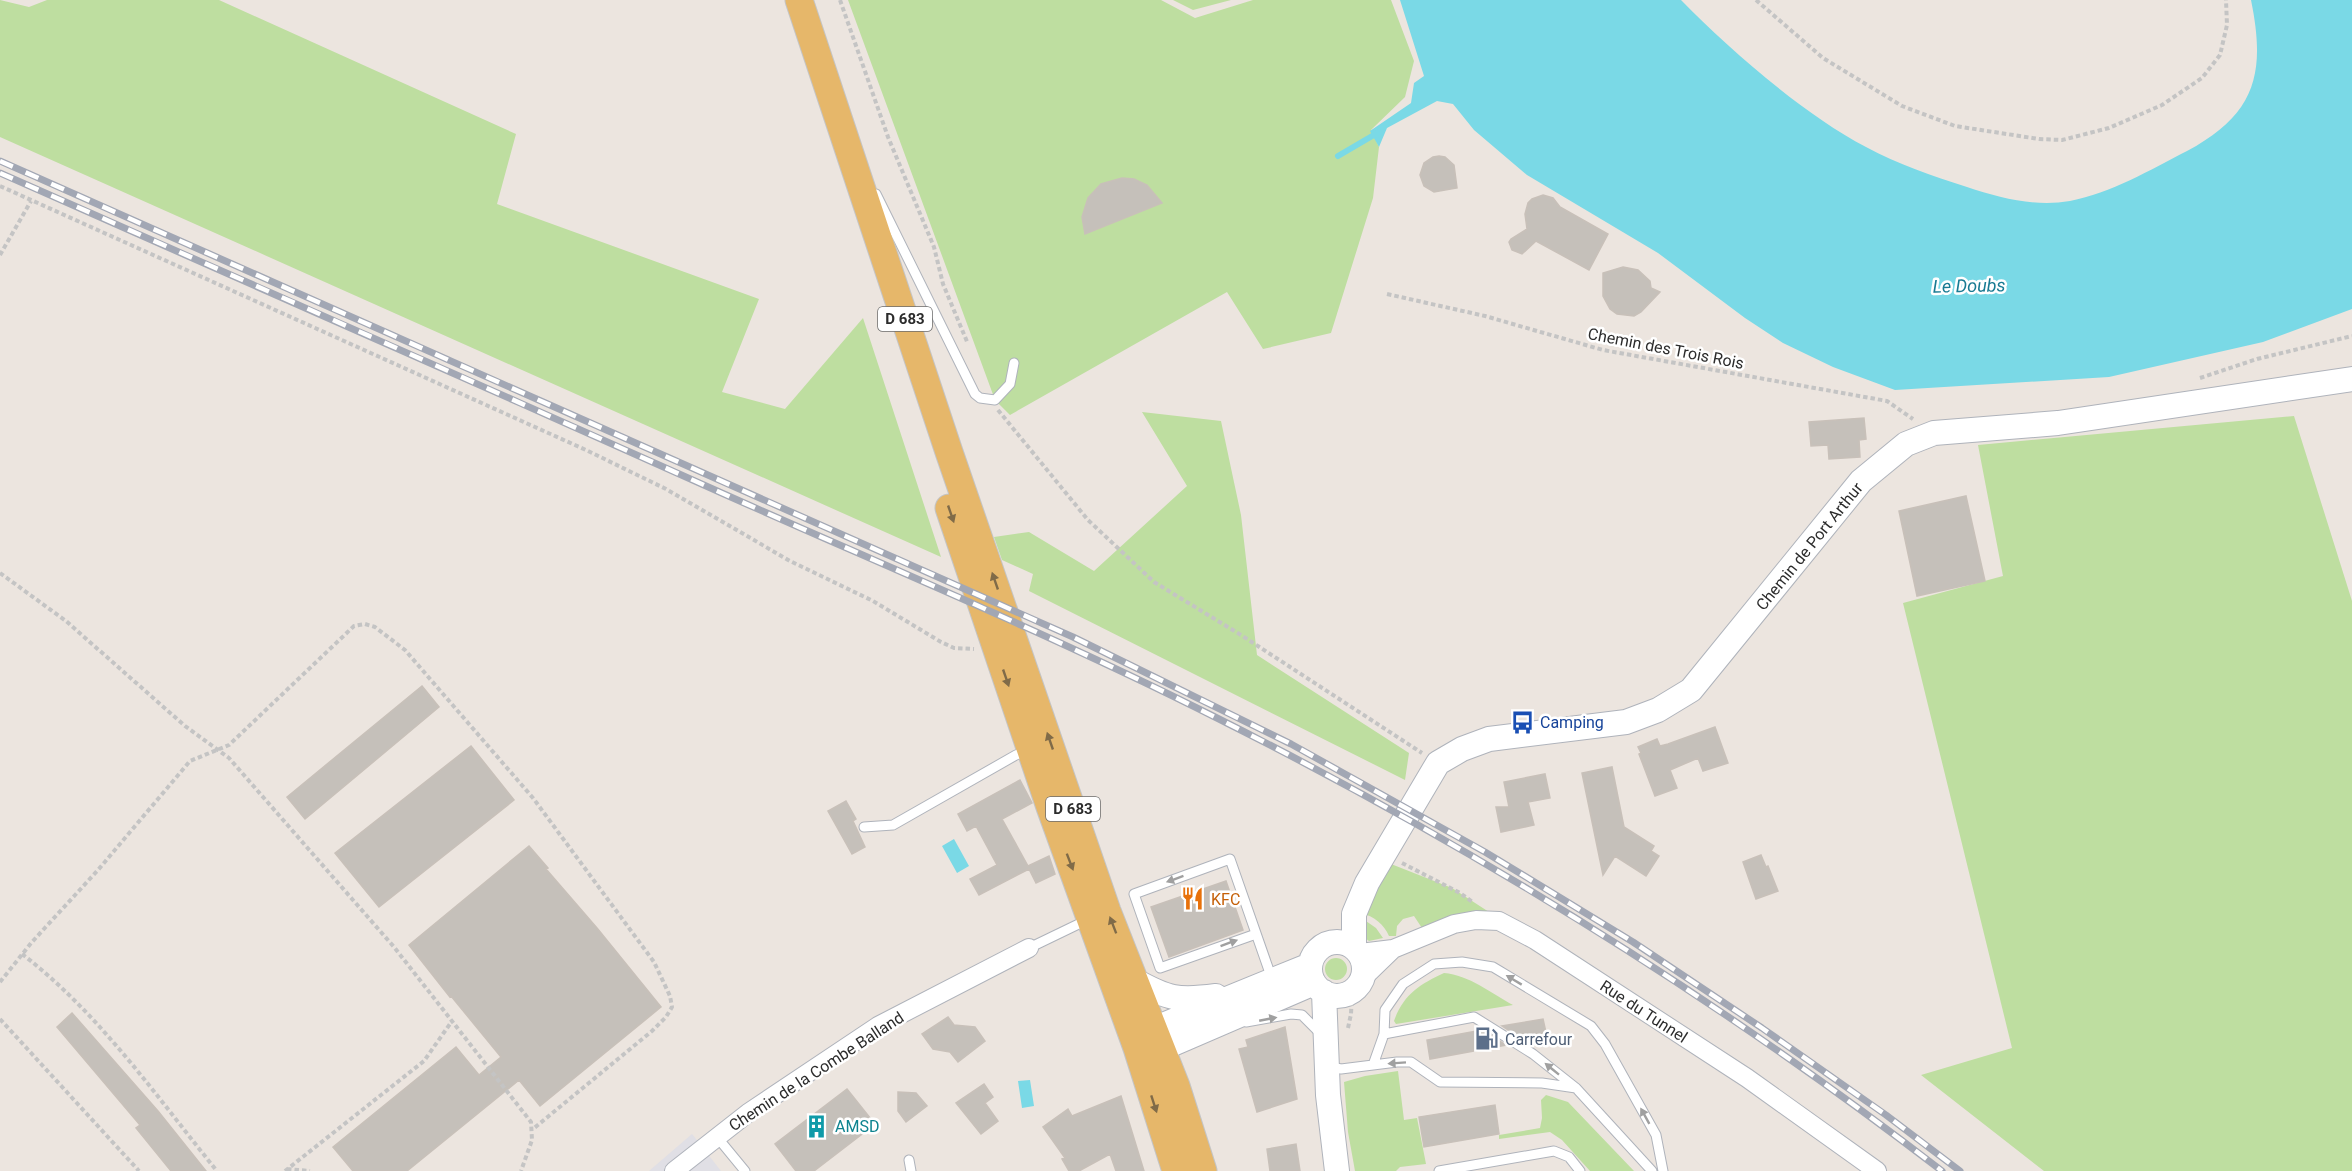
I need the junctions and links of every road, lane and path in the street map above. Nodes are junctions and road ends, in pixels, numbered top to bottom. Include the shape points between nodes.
1 (782, 0) edge
2 (799, 0) edge
3 (840, 0) edge
4 (1756, 0) edge
5 (2226, 0) edge
6 (856, 171) junction
7 (0, 186) edge
8 (31, 201) junction
9 (0, 255) edge
10 (1387, 294) dead end
11 (2352, 336) edge
12 (969, 348) dead end
13 (1014, 363) dead end
14 (2352, 379) edge
15 (2195, 380) dead end
16 (992, 401) junction
17 (1934, 433) junction
18 (0, 573) edge
19 (995, 643) junction
20 (1031, 749) junction
21 (219, 751) junction
22 (1438, 763) junction
23 (864, 827) dead end
24 (1384, 854) junction
25 (1090, 918) junction
26 (1499, 921) junction
27 (1256, 934) junction
28 (1350, 947) junction
29 (1029, 948) joint
30 (1392, 949) junction
31 (22, 954) junction
32 (1134, 980) junction
33 (1273, 981) junction
34 (0, 982) edge
35 (1337, 988) junction
36 (1240, 995) junction
37 (0, 1019) edge
38 (452, 1021) junction
39 (1200, 1031) junction
40 (1384, 1034) junction
41 (1326, 1040) junction
42 (1150, 1042) junction
43 (1373, 1065) junction
44 (1176, 1086) junction
45 (1576, 1088) junction
46 (533, 1129) junction
47 (717, 1137) junction
48 (909, 1160) dead end
49 (286, 1170) edge
50 (139, 1171) edge
51 (217, 1171) edge
52 (310, 1171) edge
53 (520, 1171) edge
54 (674, 1171) edge
55 (745, 1171) edge
56 (911, 1171) edge
57 (1176, 1171) edge
58 (1203, 1171) edge
59 (1337, 1171) edge
60 (1439, 1171) edge
61 (1580, 1171) edge
62 (1652, 1171) edge
63 (1663, 1171) edge
64 (1877, 1171) edge

1 -> 19 main road, D 683
2 - 6 main road, D 683
3 - 12 path
4 - 5 path via 1823,58 1902,106 1955,126 2062,140 2109,129 2162,105 2202,78 2220,55 2228,25
6 - 16 lane via 867,176 975,394
32 -> 6 main road, D 683 via 949,452
7 - 8 path
8 - 9 path
8 - 19 path via 586,450 666,489 948,645 967,650
10 - 17 path, Chemin des Trois Rois via 1485,316 1603,350 1887,401
11 - 15 path via 2257,359
13 - 16 lane via 1010,384
14 - 17 street, Chemin de Port Arthur via 2058,423
16 - 22 path via 1088,520 1154,582
17 - 22 street, Chemin de Port Arthur via 1906,444 1861,481 1691,690 1658,710 1626,722 1510,735 1462,749
18 - 21 path via 66,621
19 -> 20 main road, D 683
20 - 23 lane via 893,825
20 -> 25 main road, D 683
21 - 31 path via 190,761
21 - 38 path via 394,947
21 - 46 path via 354,626 365,624 384,632 405,650 533,798 654,962 672,1007 652,1031
22 - 24 street, Chemin de Port Arthur
24 - 26 path via 1460,892
24 - 28 street, Chemin de Port Arthur via 1344,910
25 - 29 lane
25 - 42 main road, D 683
26 - 30 street, Rue du Tunnel via 1454,924
26 - 64 street, Rue du Tunnel via 1535,940 1747,1078
27 -> 27 lane via 1230,859 1134,894 1160,968
27 - 33 lane
28 - 30 street, Rue du Tunnel
28 - 35 street, Chemin de Port Arthur via 1364,969
28 - 35 street via 1319,949
29 - 47 street, Chemin de la Combe Balland via 878,1026
30 - 35 street, Rue du Tunnel
31 - 34 path
31 - 51 path via 105,1033
32 - 36 street via 1170,997 1187,1000
32 - 42 main road, D 683
33 - 35 street
33 - 36 street
35 - 39 street via 1295,993
35 - 41 street
36 - 42 street
37 - 50 path
38 - 46 path via 523,1110
38 - 49 path via 424,1061
39 -> 41 lane via 1291,1014 1302,1015
39 - 42 street
39 - 44 street via 1180,1050
40 - 43 lane
45 -> 40 lane via 1533,1054 1474,1017
63 -> 40 lane via 1656,1135 1605,1044 1590,1026 1493,967 1462,962 1434,964 1402,984 1385,1010
41 - 43 lane via 1336,1068
41 - 59 street via 1328,1104
42 - 44 main road, D 683
42 -> 57 main road, D 683
45 -> 43 lane via 1542,1083 1440,1082 1411,1062
44 - 58 main road, D 683
45 - 62 lane
46 - 53 path
47 - 54 street, Chemin de la Combe Balland
47 - 55 lane
48 - 56 lane
49 - 52 path
60 - 61 lane via 1554,1150 1569,1156

